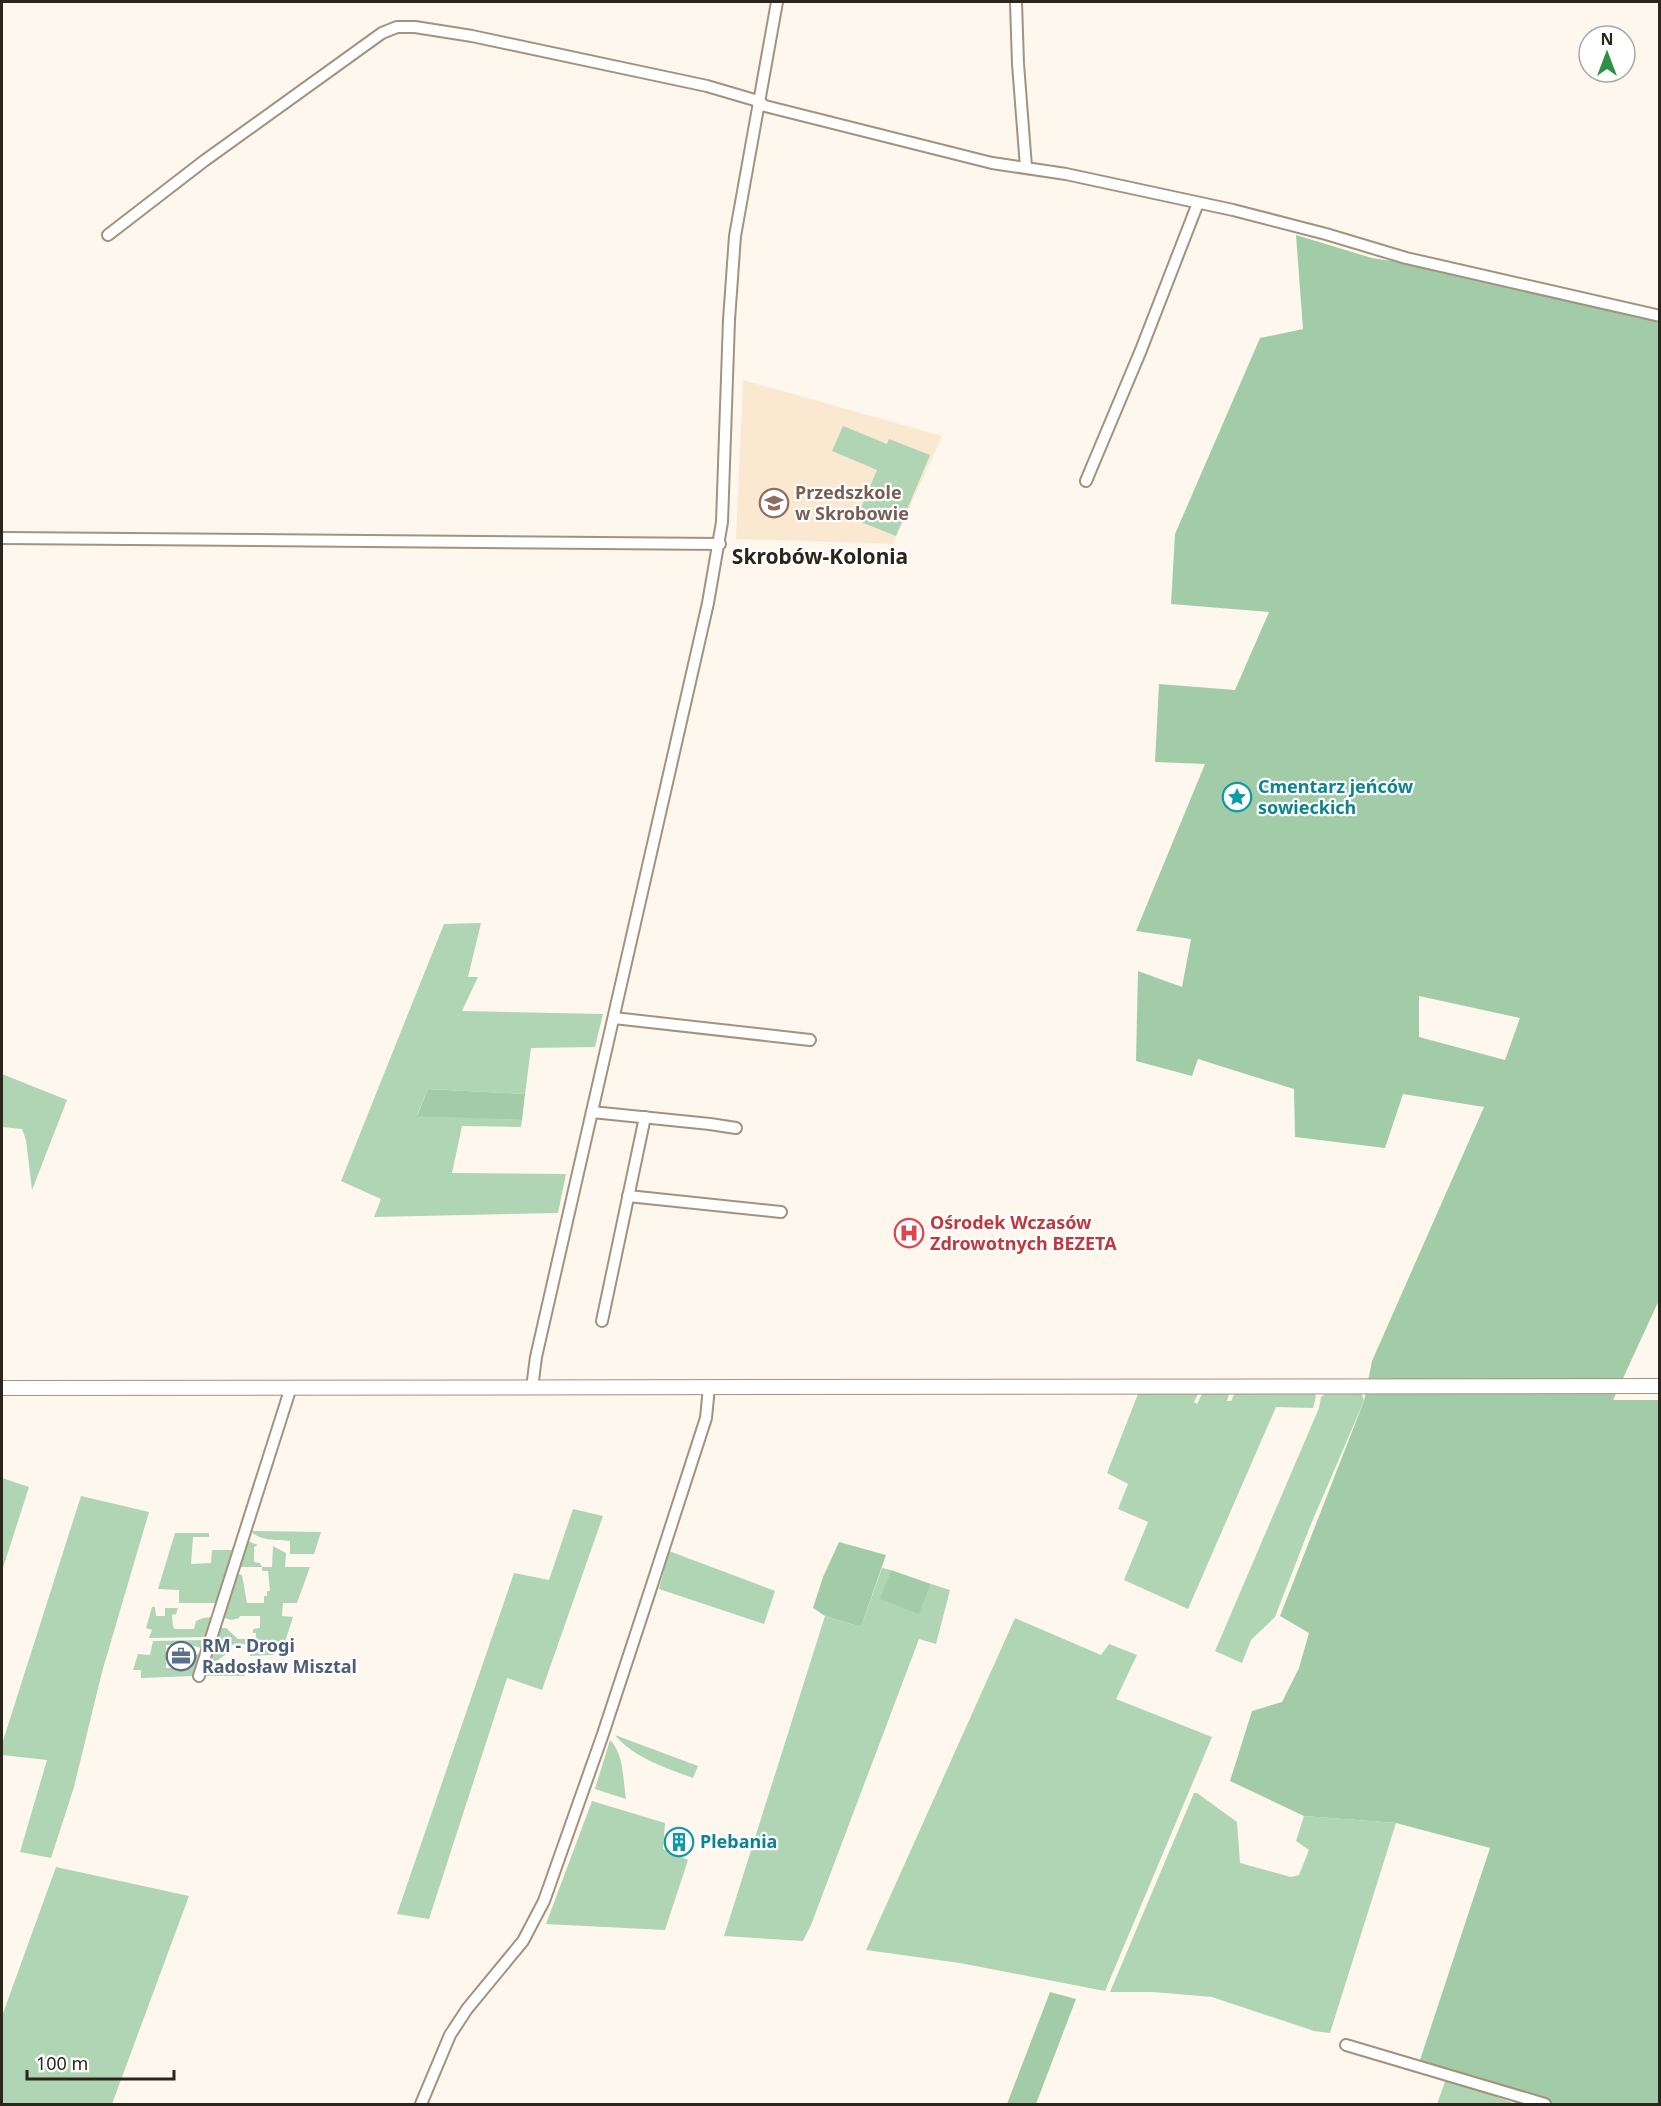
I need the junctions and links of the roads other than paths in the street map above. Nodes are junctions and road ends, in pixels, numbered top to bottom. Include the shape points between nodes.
1 (777, 2) edge
2 (1016, 2) edge
3 (759, 101) junction
4 (1026, 167) junction
5 (1197, 203) junction
6 (108, 235) dead end
7 (1659, 316) edge
8 (1086, 481) dead end
9 (2, 538) edge
10 (720, 544) junction
11 (614, 1018) junction
12 (810, 1040) dead end
13 (592, 1112) junction
14 (645, 1117) junction
15 (736, 1128) dead end
16 (628, 1196) junction
17 (781, 1212) dead end
18 (602, 1321) dead end
19 (1659, 1386) edge
20 (291, 1387) junction
21 (709, 1387) junction
22 (2, 1388) edge
23 (532, 1388) junction
24 (199, 1676) dead end
25 (1346, 2045) dead end
26 (422, 2104) edge
27 (1545, 2104) edge

1 - 3 street
2 - 4 street
3 - 4 street via 765,106 916,144
3 - 6 street via 707,86 540,51 398,27 382,33
3 - 10 street via 731,276
4 - 5 street
5 - 7 street via 1406,258
5 - 8 street
9 - 10 street
10 - 11 street
11 - 12 street
11 - 13 street
13 - 14 street
13 - 23 street
14 - 15 street
14 - 16 street
16 - 17 street
16 - 18 street
19 - 21 main road
20 - 22 main road
20 - 23 main road
20 - 24 street
21 - 23 main road
21 - 26 street via 706,1418 603,1734 544,1900 523,1941 450,2035
25 - 27 street

